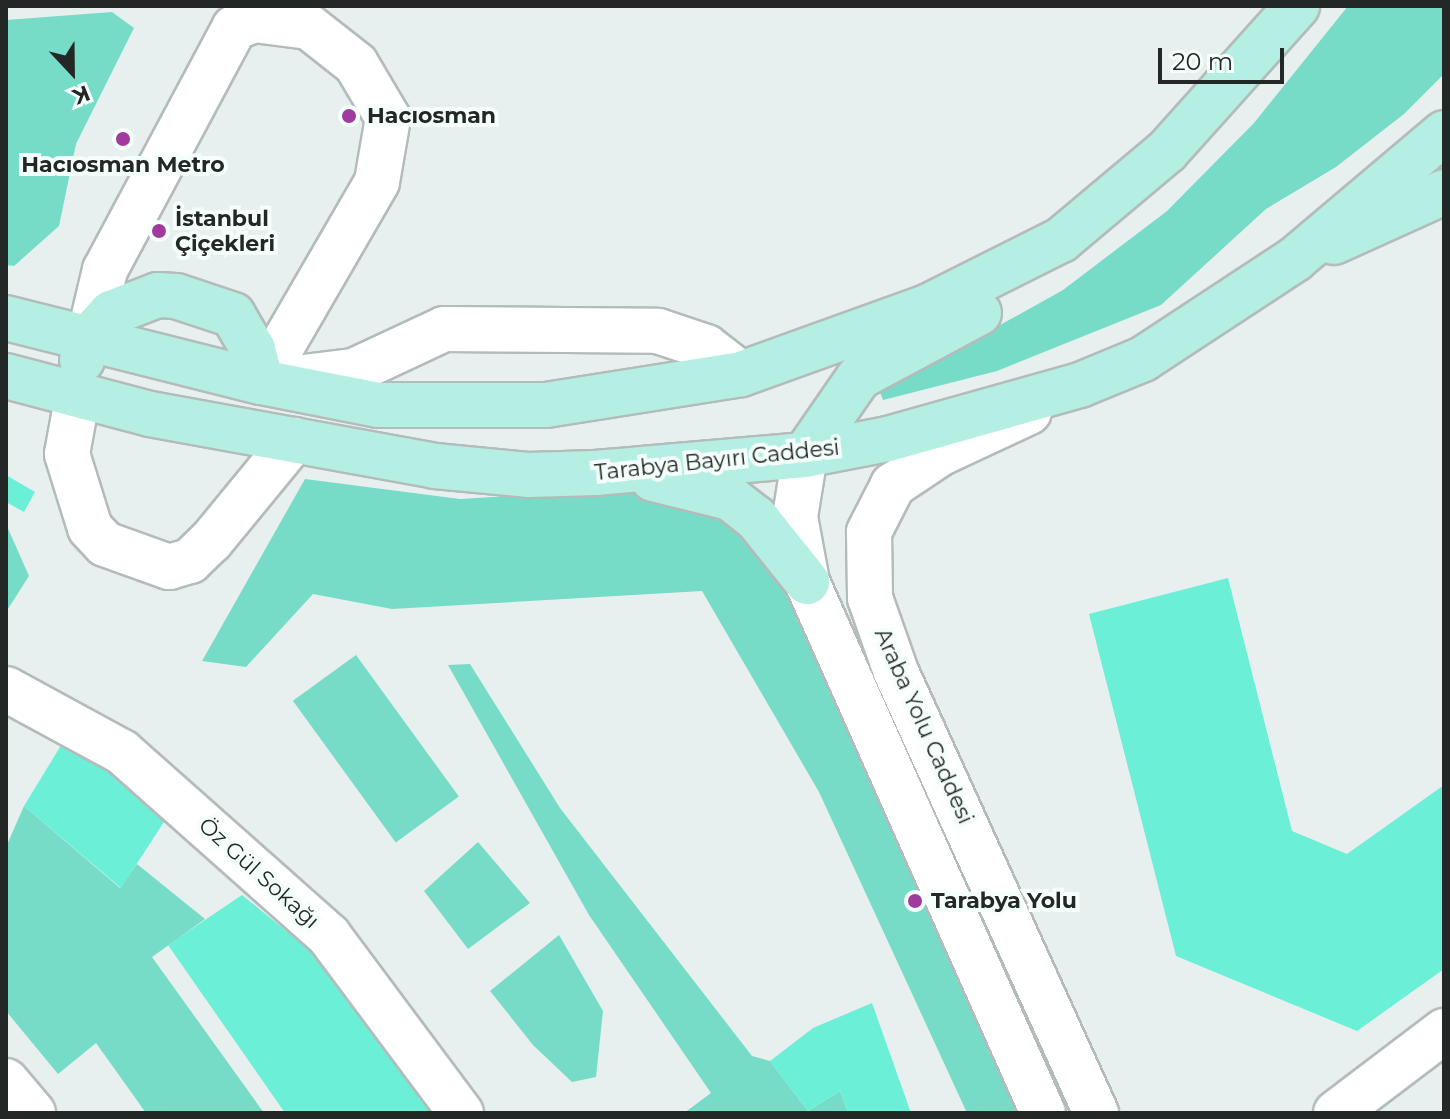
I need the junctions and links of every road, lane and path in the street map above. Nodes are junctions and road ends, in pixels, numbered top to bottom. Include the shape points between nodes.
1 (1290, 12) edge
2 (1444, 133) edge
3 (1444, 192) edge
4 (1061, 240) junction
5 (1295, 259) junction
6 (6, 318) edge
7 (89, 337) junction
8 (741, 374) junction
9 (6, 376) edge
10 (261, 382) junction
11 (1080, 385) junction
12 (78, 394) junction
13 (294, 440) junction
14 (805, 455) junction
15 (595, 473) junction
16 (807, 582) junction
17 (6, 689) edge
18 (1444, 1031) edge
19 (6, 1081) edge
20 (33, 1113) edge
21 (461, 1113) edge
22 (1043, 1113) edge
23 (1096, 1113) edge
24 (1336, 1113) edge

1 - 4 main road via 1167,151
2 - 5 main road, Tarabya Bayırı Caddesi
3 - 5 main road
4 - 8 main road via 927,307
4 - 14 main road via 1029,276 985,310 859,377
5 - 11 main road, Tarabya Bayırı Caddesi via 1143,359
6 - 7 main road
7 - 10 main road
7 - 10 main road via 111,313 158,295 212,304 244,328
7 - 10 street via 105,270 234,28 254,20 309,27 356,64 388,118 377,182
7 - 12 main road
8 - 10 main road via 546,405 457,407 378,405
8 - 10 street via 706,347 658,331 444,329 354,371
9 - 12 main road, Tarabya Bayırı Caddesi
11 - 14 main road, Tarabya Bayırı Caddesi via 888,439
11 - 23 street, Araba Yolu Caddesi via 941,453 893,485 874,515 867,551 870,598 896,672
12 - 13 main road, Tarabya Bayırı Caddesi via 150,414
12 - 13 street via 67,454 90,528 105,544 169,567 190,561 211,541
13 - 15 main road, Tarabya Bayırı Caddesi via 435,466 528,475
14 - 15 main road, Tarabya Bayırı Caddesi
14 - 16 street via 795,517
15 - 16 main road via 678,481 730,498 756,518
16 - 22 street
17 - 21 street, Öz Gül Sokağı via 122,752 329,936
18 - 24 street
19 - 20 street

